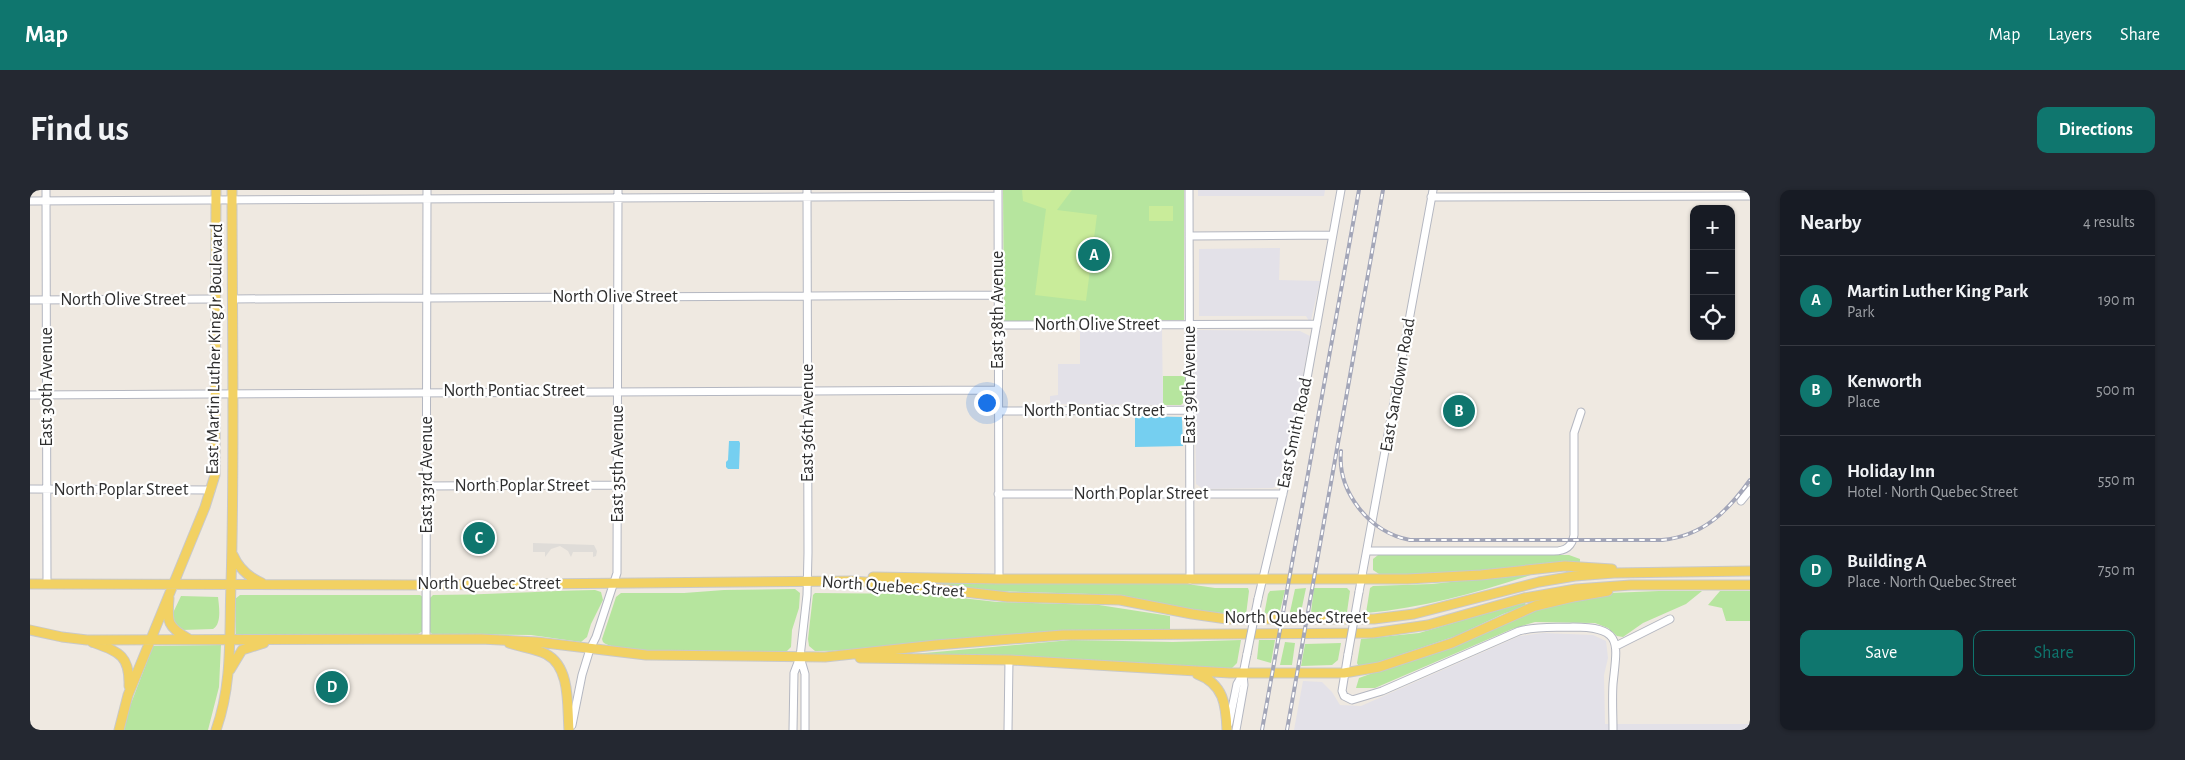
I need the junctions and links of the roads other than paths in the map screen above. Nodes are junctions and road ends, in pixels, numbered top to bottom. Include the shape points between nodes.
1 (46, 190) edge
2 (1189, 190) edge
3 (1340, 190) edge
4 (807, 193) edge
5 (998, 193) edge
6 (1432, 193) edge
7 (427, 194) edge
8 (618, 194) edge
9 (216, 195) edge
10 (232, 195) edge
11 (1750, 196) edge
12 (46, 200) junction
13 (30, 201) edge
14 (1332, 235) junction
15 (1189, 236) junction
16 (998, 295) junction
17 (808, 296) junction
18 (618, 297) junction
19 (427, 298) junction
20 (216, 299) junction
21 (232, 299) junction
22 (30, 300) edge
23 (47, 300) junction
24 (1317, 324) junction
25 (998, 325) junction
26 (1189, 325) junction
27 (808, 390) junction
28 (998, 390) junction
29 (618, 391) junction
30 (427, 392) junction
31 (216, 393) junction
32 (232, 393) junction
33 (30, 394) edge
34 (47, 394) junction
35 (1190, 410) junction
36 (998, 411) junction
37 (1581, 412) dead end
38 (618, 485) junction
39 (427, 486) junction
40 (30, 490) edge
41 (47, 490) junction
42 (211, 490) junction
43 (1750, 490) edge
44 (998, 494) junction
45 (1190, 494) junction
46 (1283, 494) junction
47 (1742, 502) dead end
48 (232, 550) junction
49 (1367, 551) junction
50 (1750, 571) edge
51 (1644, 572) junction
52 (999, 579) junction
53 (1362, 579) junction
54 (1190, 580) junction
55 (1262, 580) junction
56 (807, 581) junction
57 (853, 582) junction
58 (30, 584) edge
59 (47, 584) junction
60 (614, 584) junction
61 (1682, 584) junction
62 (171, 585) junction
63 (231, 585) junction
64 (267, 585) junction
65 (427, 585) junction
66 (1750, 585) edge
67 (1670, 619) dead end
68 (30, 630) edge
69 (85, 639) junction
70 (277, 639) junction
71 (426, 639) junction
72 (496, 639) junction
73 (190, 640) junction
74 (230, 640) junction
75 (149, 641) junction
76 (1616, 646) junction
77 (590, 650) junction
78 (800, 656) junction
79 (825, 657) junction
80 (1009, 660) junction
81 (1190, 671) junction
82 (228, 673) junction
83 (1344, 673) junction
84 (1243, 674) junction
85 (129, 692) junction
86 (119, 730) edge
87 (216, 730) edge
88 (570, 730) edge
89 (794, 730) edge
90 (805, 730) edge
91 (1008, 730) edge
92 (1227, 730) edge
93 (1236, 730) edge
94 (1613, 730) edge

1 - 12 street, East 30th Avenue
2 - 15 street, East 39th Avenue
3 - 14 street, East Smith Road
4 - 5 street
4 - 8 street
4 - 17 street, East 36th Avenue
5 - 16 street, East 38th Avenue
6 - 11 street
6 - 49 street, East Sandown Road
7 - 8 street
7 - 10 street
7 - 19 street, East 33rd Avenue
8 - 18 street, East 35th Avenue
9 - 10 street
9 - 12 street
9 - 20 main road, East Martin Luther King Jr Boulevard
10 - 21 main road, East Martin Luther King Jr Boulevard
12 - 13 street
12 - 23 street, East 30th Avenue
14 - 15 street
14 - 24 street, East Smith Road
15 - 26 street, East 39th Avenue
16 - 17 street, North Olive Street
16 - 25 street, East 38th Avenue
17 - 18 street, North Olive Street
17 - 27 street, East 36th Avenue
18 - 19 street, North Olive Street
18 - 29 street, East 35th Avenue
19 - 21 street, North Olive Street
19 - 30 street, East 33rd Avenue
20 - 23 street, North Olive Street
20 - 31 main road, East Martin Luther King Jr Boulevard
21 - 32 main road, East Martin Luther King Jr Boulevard
22 - 23 street, North Olive Street
23 - 34 street, East 30th Avenue
24 - 26 street, North Olive Street
24 - 46 street, East Smith Road
25 - 26 street, North Olive Street
25 - 28 street, East 38th Avenue
26 - 35 street, East 39th Avenue
27 - 28 street, North Pontiac Street
27 - 29 street, North Pontiac Street
27 - 56 street, East 36th Avenue
28 - 36 street, East 38th Avenue
29 - 30 street, North Pontiac Street
29 - 38 street, East 35th Avenue
30 - 32 street, North Pontiac Street
30 - 39 street, East 33rd Avenue
31 - 32 street, North Pontiac Street
31 - 34 street, North Pontiac Street
31 - 42 main road, East Martin Luther King Jr Boulevard via 215,469
32 - 48 main road, East Martin Luther King Jr Boulevard
33 - 34 street, North Pontiac Street
34 - 41 street, East 30th Avenue
35 - 36 street, North Pontiac Street
35 - 45 street, East 39th Avenue
36 - 44 street, East 38th Avenue
37 - 49 street via 1574,433 1574,535 1565,549
38 - 39 street, North Poplar Street
38 - 60 street, East 35th Avenue via 618,552
39 - 65 street, East 33rd Avenue
40 - 41 street, North Poplar Street
41 - 42 street, North Poplar Street
41 - 59 street, East 30th Avenue
42 - 62 main road, East Martin Luther King Jr Boulevard
43 - 47 street
44 - 45 street, North Poplar Street
44 - 52 street, East 38th Avenue
45 - 46 street, North Poplar Street
45 - 54 street, East 39th Avenue
46 - 55 street, East Smith Road
48 - 63 main road, East Martin Luther King Jr Boulevard
48 - 64 main road via 246,575
49 - 53 street, East Sandown Road
50 - 51 main road, North Quebec Street
51 - 53 main road via 1575,566 1459,577
51 - 57 main road, North Quebec Street via 1562,578 1407,615 1340,620 1227,619 1120,600 997,596
52 - 54 main road
52 - 57 main road via 888,577
53 - 55 main road
53 - 83 street, East Sandown Road, bridge
54 - 55 main road
55 - 84 street, East Smith Road, bridge
56 - 57 main road, North Quebec Street
56 - 60 main road, North Quebec Street
56 - 78 street, East 36th Avenue
58 - 59 main road, North Quebec Street
59 - 62 main road, North Quebec Street
60 - 65 main road, North Quebec Street
60 - 77 street, East 35th Avenue
61 - 66 main road
61 - 79 main road, North Quebec Street via 1576,588 1524,598 1428,625 1373,633 1071,635
61 - 83 main road via 1603,592 1544,604 1452,643 1379,667
62 - 63 main road, North Quebec Street
62 - 73 main road via 169,624
62 - 75 main road, East Martin Luther King Jr Boulevard
63 - 64 main road, North Quebec Street
63 - 74 main road, East Martin Luther King Jr Boulevard
64 - 65 main road, North Quebec Street
65 - 71 street, East 33rd Avenue
67 - 76 street
68 - 69 main road, North Quebec Street
69 - 75 main road, North Quebec Street
69 - 85 main road via 121,655 129,670
70 - 71 main road, North Quebec Street
70 - 74 main road, North Quebec Street
70 - 82 main road via 242,650
71 - 72 main road, North Quebec Street
72 - 77 main road, North Quebec Street
72 - 88 main road via 543,653 556,662 564,678
73 - 74 main road, North Quebec Street
73 - 75 main road, North Quebec Street
74 - 82 main road, East Martin Luther King Jr Boulevard
75 - 85 main road, East Martin Luther King Jr Boulevard
76 - 83 street, East Sandown Road via 1609,635 1597,629 1519,630 1382,691 1352,700 1343,694
76 - 94 street
77 - 78 main road, North Quebec Street via 660,656
77 - 88 street, East 35th Avenue
78 - 79 main road, North Quebec Street
78 - 89 street, East 36th Avenue via 794,674
78 - 90 street, East 36th Avenue via 805,674
79 - 80 main road
80 - 81 main road
80 - 91 street
81 - 84 main road
81 - 92 main road via 1211,681 1222,694 1226,704
82 - 87 main road, East Martin Luther King Jr Boulevard via 224,706
83 - 84 main road
84 - 92 street, East Smith Road via 1237,684
84 - 93 street, East Smith Road
85 - 86 main road, East Martin Luther King Jr Boulevard

